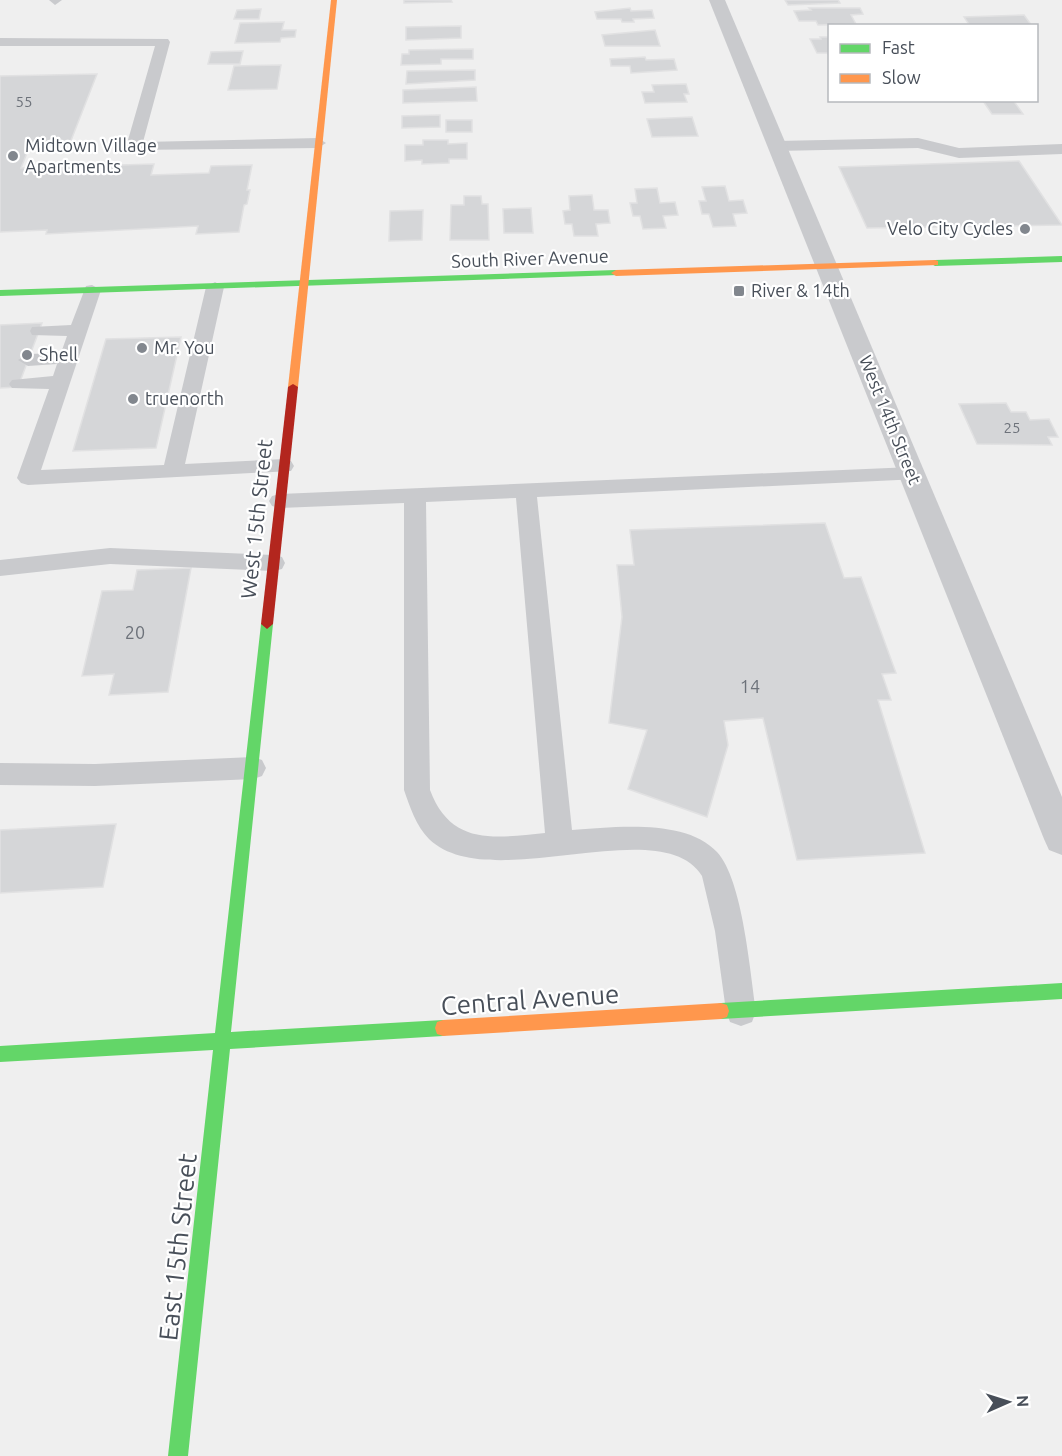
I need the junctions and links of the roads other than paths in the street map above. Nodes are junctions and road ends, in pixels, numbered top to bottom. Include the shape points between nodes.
1 (334, 0) edge
2 (717, 0) edge
3 (0, 42) edge
4 (318, 142) junction
5 (777, 146) junction
6 (1060, 153) edge
7 (1062, 259) edge
8 (827, 267) junction
9 (303, 284) junction
10 (215, 287) junction
11 (92, 290) junction
12 (0, 293) edge
13 (79, 330) junction
14 (39, 332) dead end
15 (69, 358) junction
16 (28, 360) dead end
17 (61, 382) junction
18 (19, 384) dead end
19 (284, 466) junction
20 (173, 471) junction
21 (912, 474) junction
22 (526, 490) junction
23 (415, 496) junction
24 (280, 501) junction
25 (274, 563) junction
26 (0, 568) edge
27 (253, 768) junction
28 (0, 774) edge
29 (1062, 839) edge
30 (560, 843) junction
31 (1062, 991) edge
32 (741, 1011) junction
33 (224, 1043) junction
34 (0, 1054) edge
35 (178, 1456) edge

1 - 4 street, West 15th Street
2 - 5 street, West 14th Street
3 - 4 lane via 163,42 134,147
4 - 9 street, West 15th Street
5 - 6 lane via 918,143 959,153
5 - 8 street, West 14th Street
7 - 8 street, South River Avenue
8 - 9 street, South River Avenue
8 - 21 street, West 14th Street
9 - 10 street, South River Avenue
9 - 19 street, West 15th Street
10 - 11 street, South River Avenue
10 - 20 lane
11 - 12 street, South River Avenue
11 - 13 lane
13 - 14 lane
13 - 15 lane
15 - 16 lane
15 - 17 lane
17 - 18 lane
17 - 20 lane via 28,478
19 - 20 lane
19 - 24 street, West 15th Street
21 - 22 lane
21 - 29 street, West 14th Street
22 - 23 lane
22 - 30 lane
23 - 24 lane
23 - 30 lane via 417,790 426,816 442,834 463,844 490,847
24 - 25 street, West 15th Street
25 - 26 lane via 110,556
25 - 27 street, West 15th Street
27 - 28 lane via 95,775
27 - 33 street, West 15th Street
30 - 32 lane via 662,840 689,847 708,860 718,881
31 - 32 street, Central Avenue
32 - 33 street, Central Avenue
33 - 34 street, Central Avenue
33 - 35 street, East 15th Street

